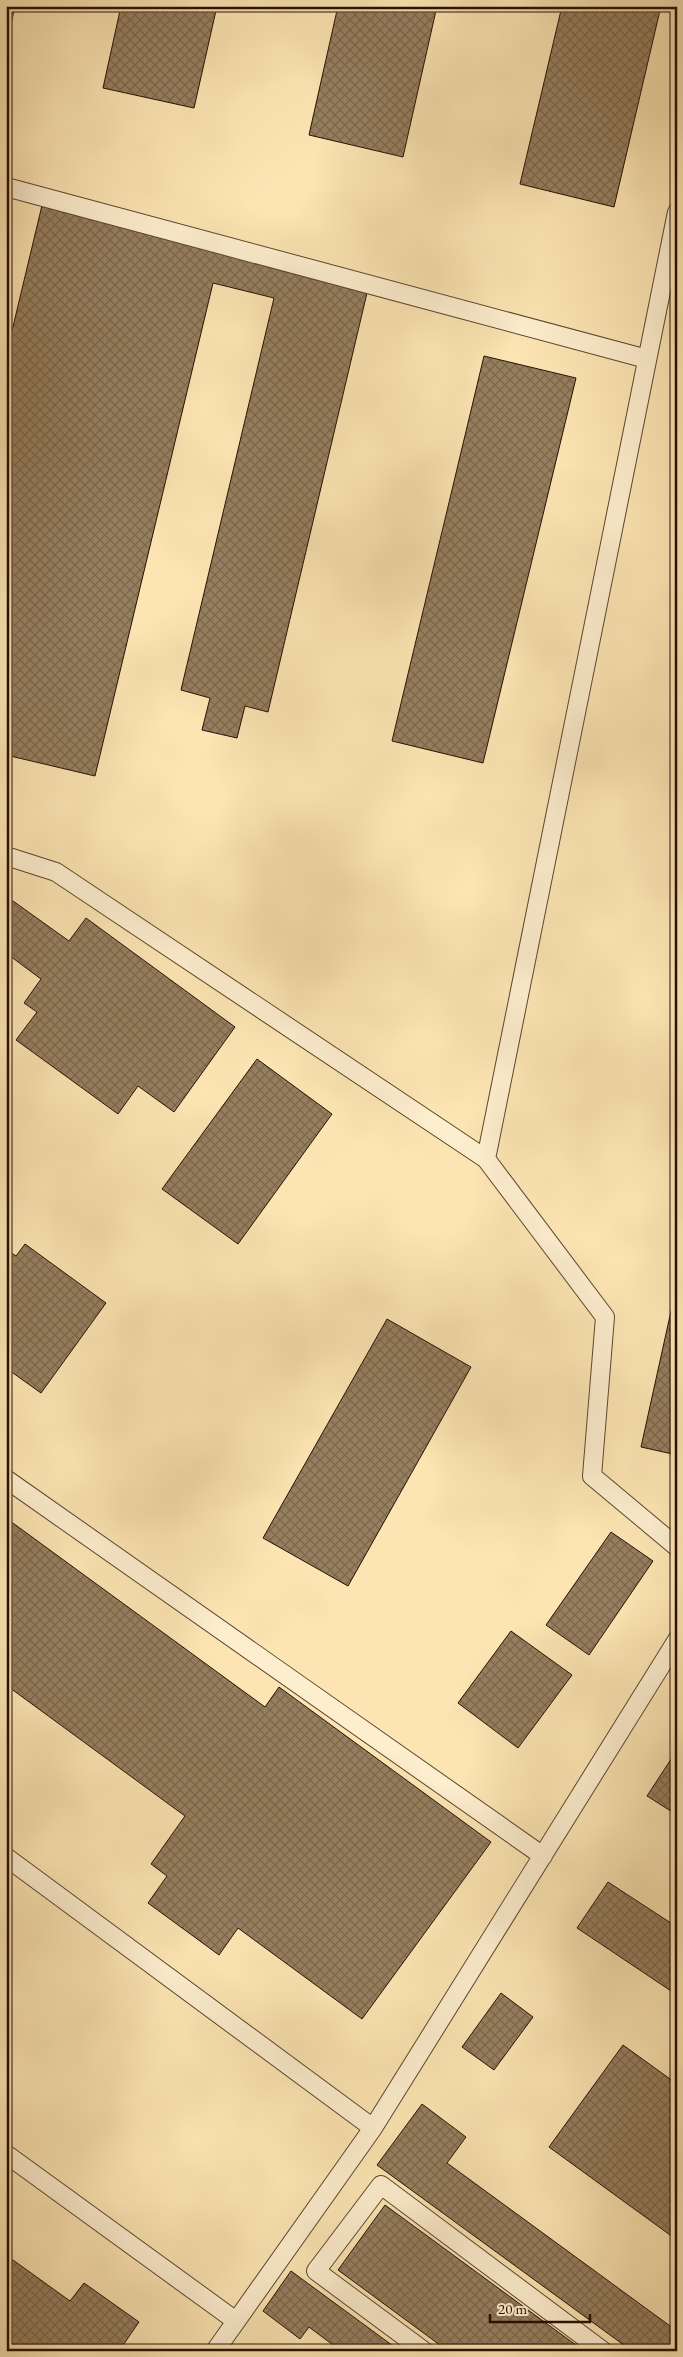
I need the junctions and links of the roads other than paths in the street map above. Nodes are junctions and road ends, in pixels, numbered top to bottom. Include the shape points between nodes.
1 (6, 187) edge
2 (677, 212) edge
3 (647, 359) junction
4 (6, 856) edge
5 (486, 1159) junction
6 (6, 1479) edge
7 (677, 1547) edge
8 (677, 1640) edge
9 (543, 1856) junction
10 (6, 1857) edge
11 (374, 2128) junction
12 (6, 2154) edge
13 (236, 2321) junction
14 (215, 2351) edge
15 (424, 2351) edge
16 (603, 2351) edge

1 - 3 lane
2 - 3 lane
3 - 5 lane
4 - 5 lane via 56,872
5 - 7 lane via 605,1317 592,1476
6 - 9 lane
8 - 9 lane
9 - 11 lane
10 - 11 lane
11 - 13 lane
12 - 13 lane
13 - 14 lane
15 - 16 lane via 316,2271 381,2185

